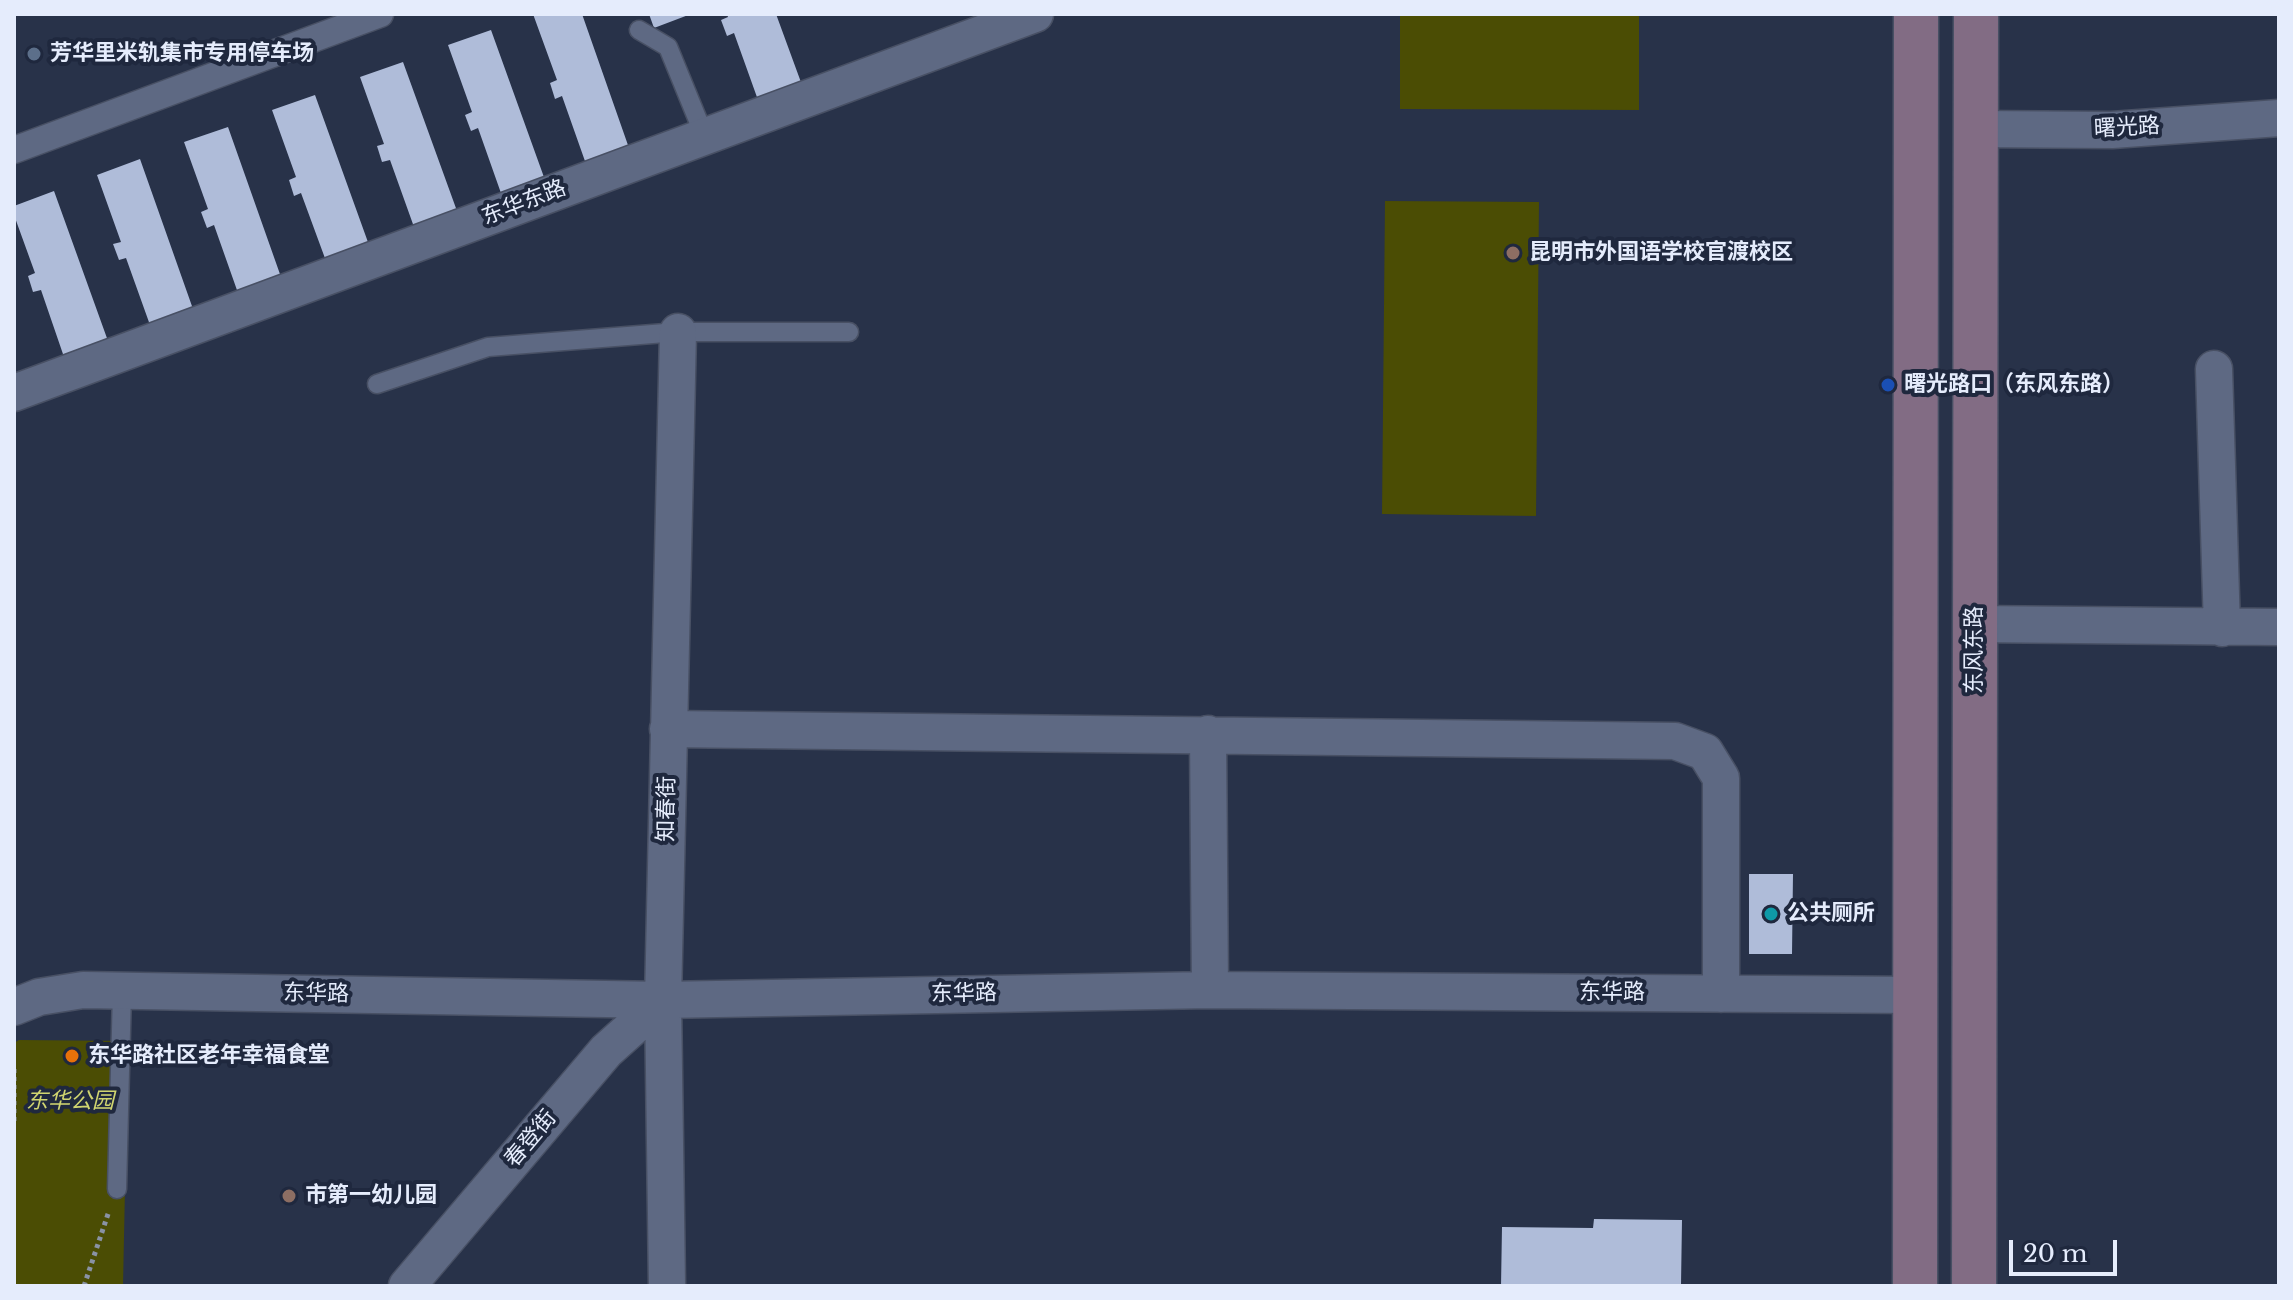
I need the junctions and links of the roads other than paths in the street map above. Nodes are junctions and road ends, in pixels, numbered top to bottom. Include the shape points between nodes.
1 (380, 14) edge
2 (1035, 14) edge
3 (1916, 14) edge
4 (1976, 14) edge
5 (639, 30) dead end
6 (2279, 118) edge
7 (1976, 129) junction
8 (704, 135) junction
9 (14, 150) edge
10 (678, 332) junction
11 (849, 332) dead end
12 (2214, 369) dead end
13 (377, 384) dead end
14 (14, 393) edge
15 (1975, 624) junction
16 (2279, 627) edge
17 (2222, 628) junction
18 (668, 729) junction
19 (1208, 734) junction
20 (1210, 990) junction
21 (122, 991) junction
22 (1721, 994) junction
23 (1917, 995) junction
24 (663, 1000) junction
25 (14, 1007) edge
26 (117, 1189) road end
27 (407, 1286) edge
28 (667, 1286) edge
29 (1915, 1286) edge
30 (1974, 1286) edge

1 - 9 street
2 - 8 street, 东华东路
3 - 23 main road
4 - 7 main road, 东风东路
5 - 8 lane via 668,47
6 - 7 street, 曙光路 via 2112,130
7 - 15 main road, 东风东路
8 - 14 street, 东华东路
10 - 11 lane
10 - 13 lane via 488,347
10 - 18 street, 知春街
12 - 17 street
15 - 17 street
15 - 30 main road, 东风东路
16 - 17 street
18 - 19 street
18 - 24 street, 知春街
19 - 20 street
19 - 22 street via 1675,741 1705,752 1721,778
20 - 22 street, 东华路
20 - 24 street, 东华路
21 - 24 street, 东华路
21 - 25 street, 东华路 via 83,990
21 - 26 lane
22 - 23 street, 东华路
23 - 29 main road
24 - 27 street, 春登街 via 606,1051
24 - 28 street, 知春街

